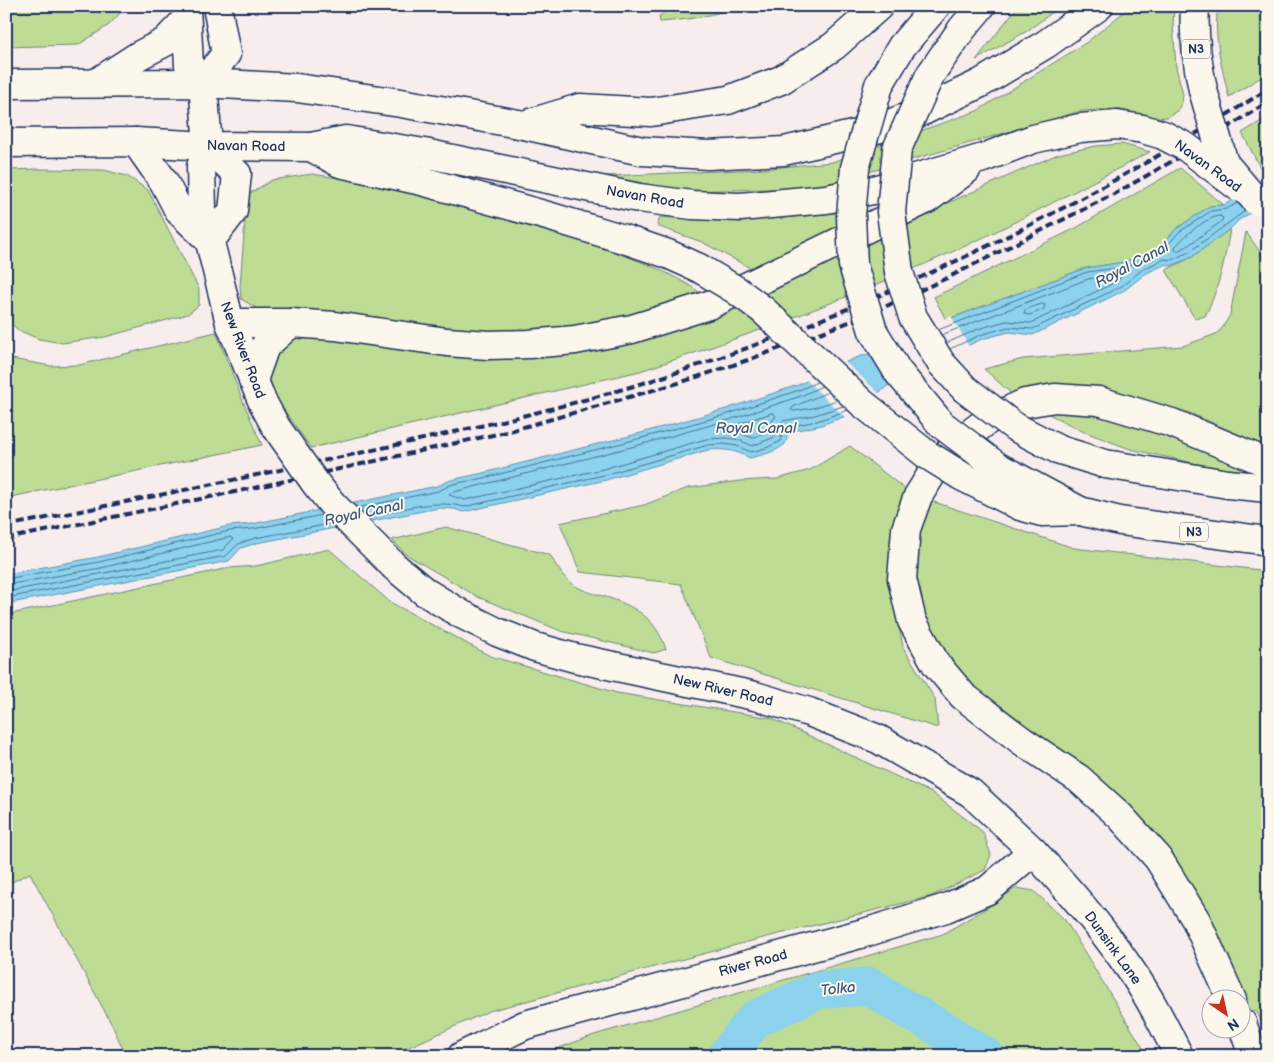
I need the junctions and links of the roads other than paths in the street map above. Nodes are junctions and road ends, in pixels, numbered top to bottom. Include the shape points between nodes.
1 (217, 6) edge
2 (879, 6) edge
3 (936, 6) edge
4 (981, 6) edge
5 (1099, 6) edge
6 (1196, 6) edge
7 (186, 13) edge
8 (96, 83) junction
9 (203, 83) junction
10 (6, 84) edge
11 (524, 125) junction
12 (136, 142) junction
13 (6, 143) edge
14 (208, 146) junction
15 (311, 147) junction
16 (983, 158) junction
17 (1262, 207) edge
18 (210, 241) junction
19 (230, 323) junction
20 (291, 323) junction
21 (253, 380) junction
22 (1268, 463) edge
23 (1268, 488) edge
24 (1080, 511) junction
25 (1268, 541) edge
26 (1033, 850) junction
27 (1228, 990) edge
28 (1248, 1040) edge
29 (462, 1056) edge
30 (1178, 1056) edge
31 (1253, 1056) edge

1 - 9 main road via 226,54
2 - 11 main road via 834,46 782,80 728,100 651,112 580,108
3 - 24 main road, bridge via 902,46 879,85 855,168 851,216 853,265 873,331 898,372 941,424 998,467
4 - 23 main road, bridge via 930,75 897,149 891,212 900,272 913,317 941,364 965,389 1014,427 1057,449 1105,464
5 - 11 main road via 1046,44 981,83 925,110 877,129 784,151 708,155 642,151
6 - 17 main road, N3, bridge via 1194,25 1198,66 1224,163
7 - 8 main road via 165,42
7 - 9 main road via 189,66
8 - 9 main road
8 - 10 main road
9 - 11 main road via 297,88
9 - 14 main road
12 - 13 main road, Navan Road
12 - 14 main road, Navan Road
12 - 18 main road via 164,182 179,211
14 - 15 main road, Navan Road
14 - 18 main road, New River Road via 201,167 202,210
14 - 18 main road via 237,174 233,211
15 - 16 main road, Navan Road via 346,140 639,198 740,207 826,199 861,192
15 - 24 main road, bridge via 340,163 422,181 551,217 668,254 699,268 763,310 862,403 926,454 1020,506 1042,512
16 - 17 main road, Navan Road, bridge via 1033,139 1080,128 1117,126 1143,129 1164,135 1186,147
16 - 20 main road via 927,199 709,305 632,329 566,340 488,345
18 - 19 main road, New River Road
19 - 20 main road
19 - 21 main road, New River Road
20 - 21 main road via 265,346
21 - 26 main road, New River Road, bridge via 276,427 333,505 395,568 425,592 461,614 534,647 755,696 809,712 878,739 971,794
22 - 27 main road via 1172,423 1099,401 1055,398 1025,403 988,420 959,442 938,464 918,496 905,539 902,579 912,621 936,664 963,696 1079,779 1120,816 1158,858 1196,920
24 - 25 main road, N3 via 1120,521
26 - 29 main road, River Road via 988,890 946,908 525,1025
26 - 30 main road, Dunsink Lane via 1078,900 1131,969 1160,1017
28 - 31 main road

